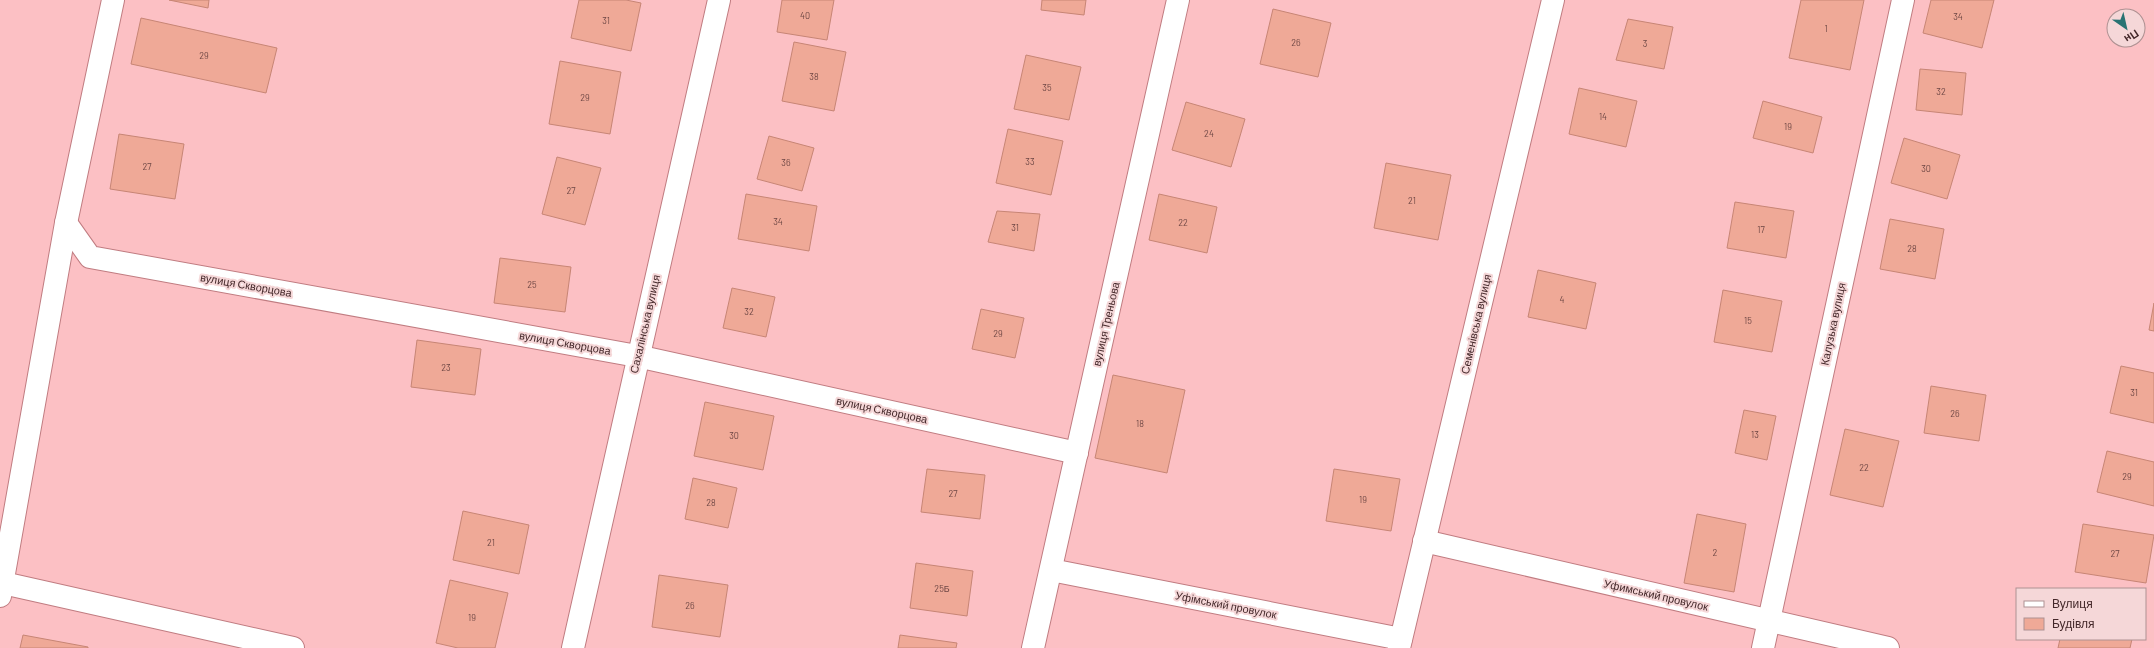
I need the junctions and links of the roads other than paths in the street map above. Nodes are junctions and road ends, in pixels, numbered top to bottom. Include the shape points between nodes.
1 (113, 0) edge
2 (719, 0) edge
3 (1178, 0) edge
4 (1553, 0) edge
5 (1903, 0) edge
6 (66, 223) junction
7 (637, 356) junction
8 (1077, 453) junction
9 (1424, 542) junction
10 (1051, 570) junction
11 (2, 590) edge
12 (1768, 620) junction
13 (1400, 644) edge
14 (293, 648) edge
15 (573, 648) edge
16 (1033, 648) edge
17 (1762, 648) edge
18 (1888, 648) edge

1 - 6 street
2 - 7 street, Сахалінська вулиця
3 - 8 street, вулиця Треньова
4 - 9 street, Семенівська вулиця
5 - 12 street, Калузька вулиця
6 - 7 street, вулиця Скворцова via 90,257
6 - 11 street
7 - 8 street, вулиця Скворцова
7 - 15 street, Сахалінська вулиця
8 - 10 street, вулиця Треньова
9 - 12 street, Уфимський провулок
9 - 13 street, Семенівська вулиця
10 - 13 street, Уфімський провулок
10 - 16 street, вулиця Треньова
11 - 14 street
12 - 17 street, Калузька вулиця
12 - 18 street, Уфимський провулок

